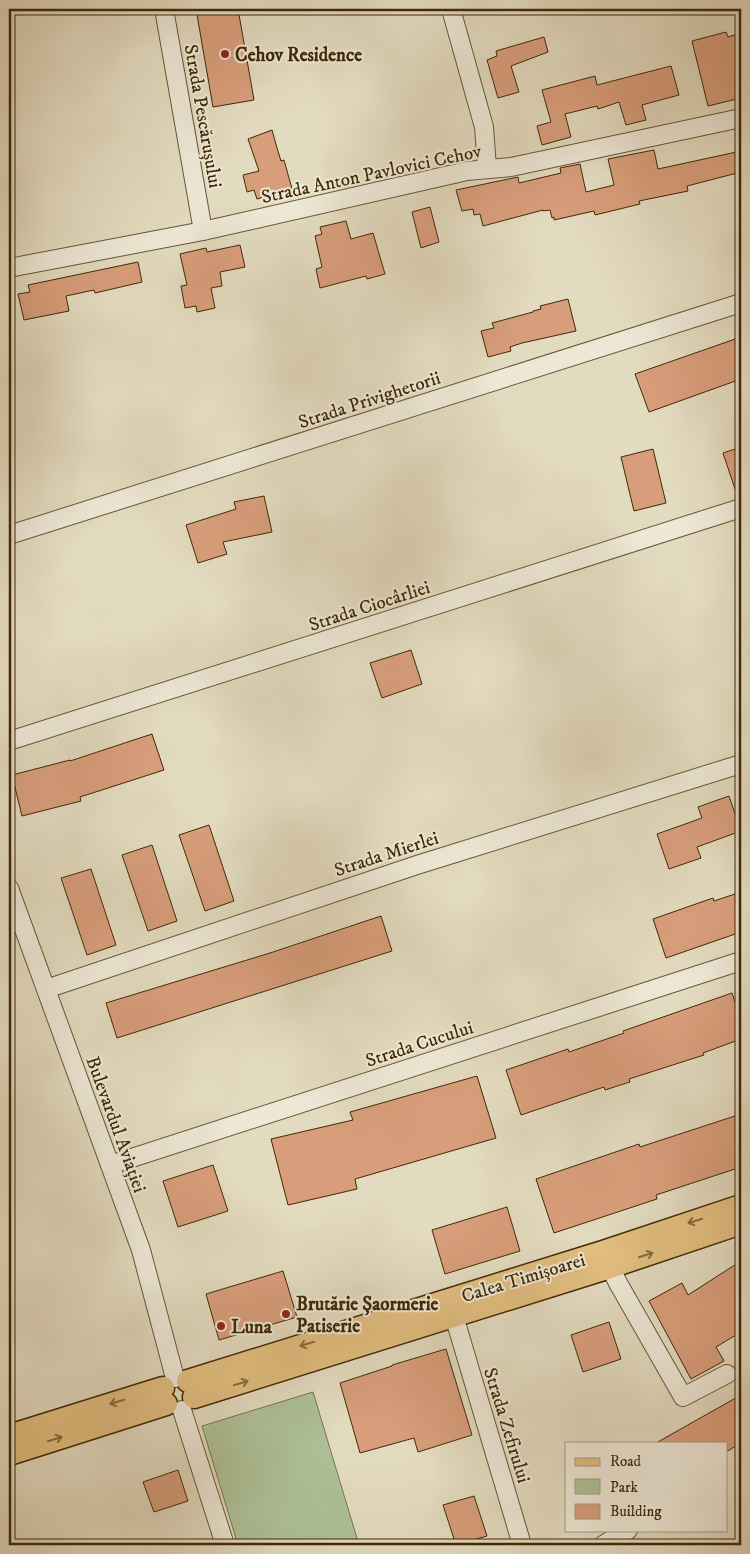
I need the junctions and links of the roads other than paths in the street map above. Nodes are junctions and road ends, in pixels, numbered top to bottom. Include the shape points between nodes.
1 (164, 9) edge
2 (451, 9) edge
3 (741, 118) edge
4 (487, 168) junction
5 (203, 231) junction
6 (9, 268) edge
7 (741, 303) edge
8 (741, 508) edge
9 (9, 535) edge
10 (9, 741) edge
11 (741, 764) edge
12 (9, 888) edge
13 (741, 961) edge
14 (46, 989) junction
15 (110, 1165) junction
16 (741, 1206) edge
17 (741, 1223) edge
18 (610, 1267) junction
19 (454, 1316) junction
20 (727, 1374) dead end
21 (178, 1393) junction
22 (9, 1436) edge
23 (9, 1454) edge
24 (625, 1532) edge
25 (225, 1545) edge
26 (522, 1545) edge
27 (603, 1545) edge

1 - 5 street, Strada Pescărușului
2 - 4 street via 484,128
3 - 4 street, Strada Anton Pavlovici Cehov via 511,167
4 - 5 street, Strada Anton Pavlovici Cehov
5 - 6 street, Strada Anton Pavlovici Cehov
7 - 9 street, Strada Privighetorii
8 - 10 street, Strada Ciocârliei
11 - 14 street, Strada Mierlei via 417,865
12 - 14 street, Bulevardul Aviației
13 - 15 street, Strada Cucului
14 - 15 street, Bulevardul Aviației
15 - 21 street, Bulevardul Aviației via 141,1250
16 -> 21 main road, Calea Timișoarei
18 -> 17 main road, Calea Timișoarei
18 - 19 main road, Calea Timișoarei
18 - 20 street via 683,1397
21 -> 19 main road, Calea Timișoarei
19 - 26 street, Strada Zefirului
21 -> 22 main road, Calea Timișoarei
23 -> 21 main road, Calea Timișoarei
21 - 25 street, Bulevardul Aviației
24 - 27 street

